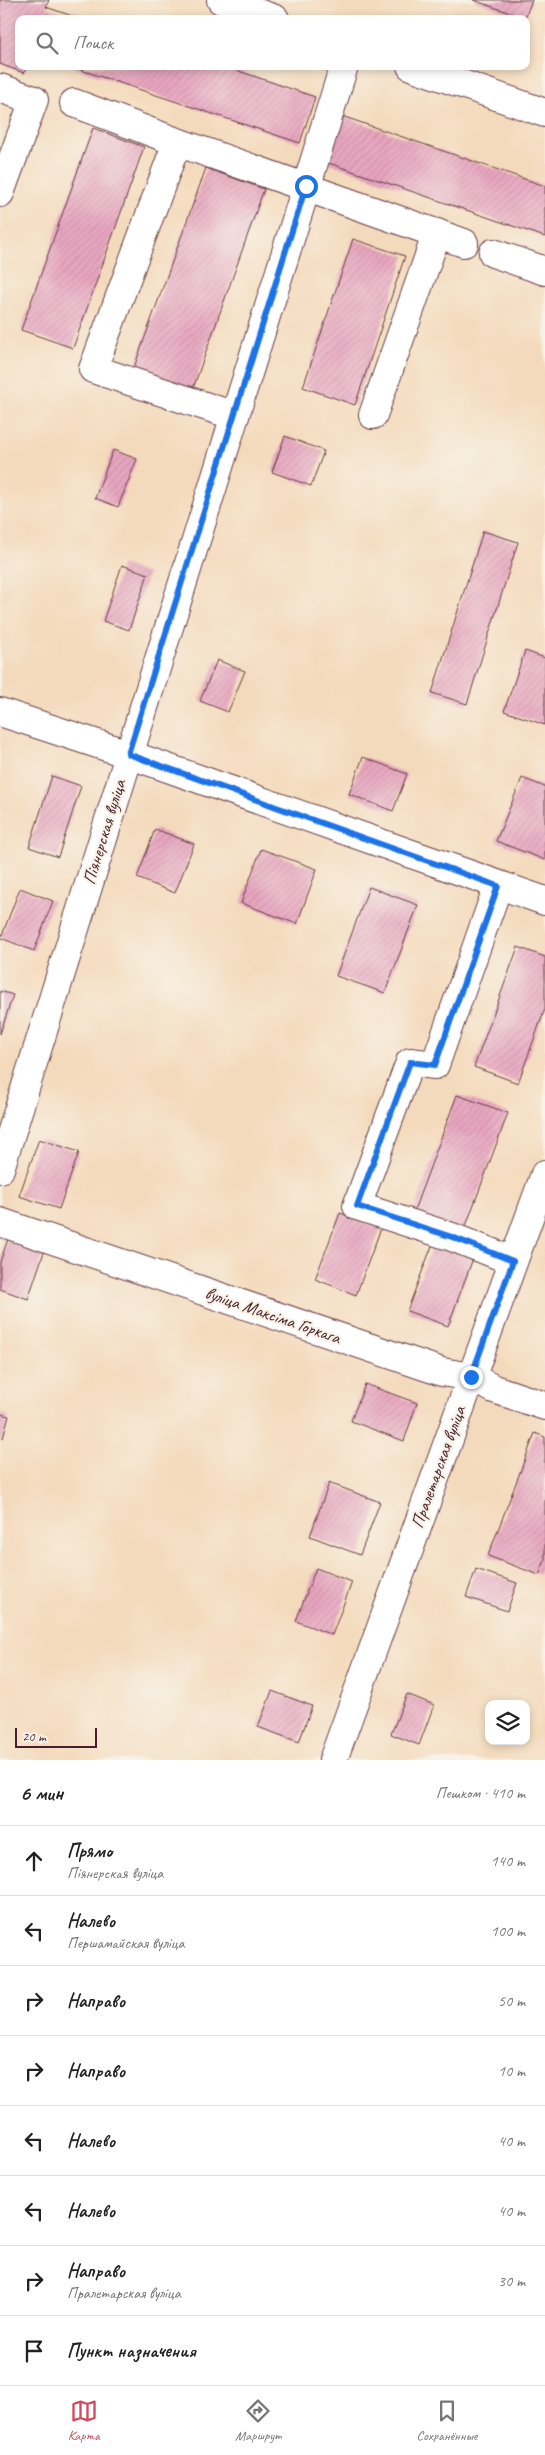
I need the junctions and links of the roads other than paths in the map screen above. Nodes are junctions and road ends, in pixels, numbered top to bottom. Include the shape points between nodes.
1 (221, 0) edge
2 (264, 15) edge
3 (343, 70) edge
4 (423, 70) edge
5 (0, 88) edge
6 (74, 103) dead end
7 (545, 113) edge
8 (177, 142) junction
9 (306, 186) junction
10 (0, 193) edge
11 (437, 233) junction
12 (464, 243) dead end
13 (493, 253) dead end
14 (545, 271) edge
15 (373, 415) dead end
16 (235, 416) junction
17 (0, 712) edge
18 (128, 754) junction
19 (498, 886) junction
20 (545, 902) edge
21 (0, 1170) edge
22 (545, 1174) edge
23 (0, 1222) edge
24 (513, 1261) junction
25 (471, 1377) junction
26 (545, 1406) edge
27 (333, 1760) edge

1 - 2 street
3 - 9 street, Піянерская вуліца
4 - 7 street
5 - 10 street via 34,100
6 - 8 street
8 - 9 street
8 - 16 street via 93,369
9 - 11 street
9 - 16 street, Піянерская вуліца
11 - 12 street
11 - 15 street
13 - 14 street
16 - 18 street, Піянерская вуліца
17 - 18 street
18 - 19 street
18 - 21 street, Піянерская вуліца
19 - 20 street
19 - 24 street via 435,1065 410,1062 357,1206
22 - 24 street, Пралетарская вуліца
23 - 25 street, вуліца Максіма Горкага via 442,1372
24 - 25 street, Пралетарская вуліца
25 - 26 street, вуліца Максіма Горкага via 494,1389
25 - 27 street, Пралетарская вуліца

